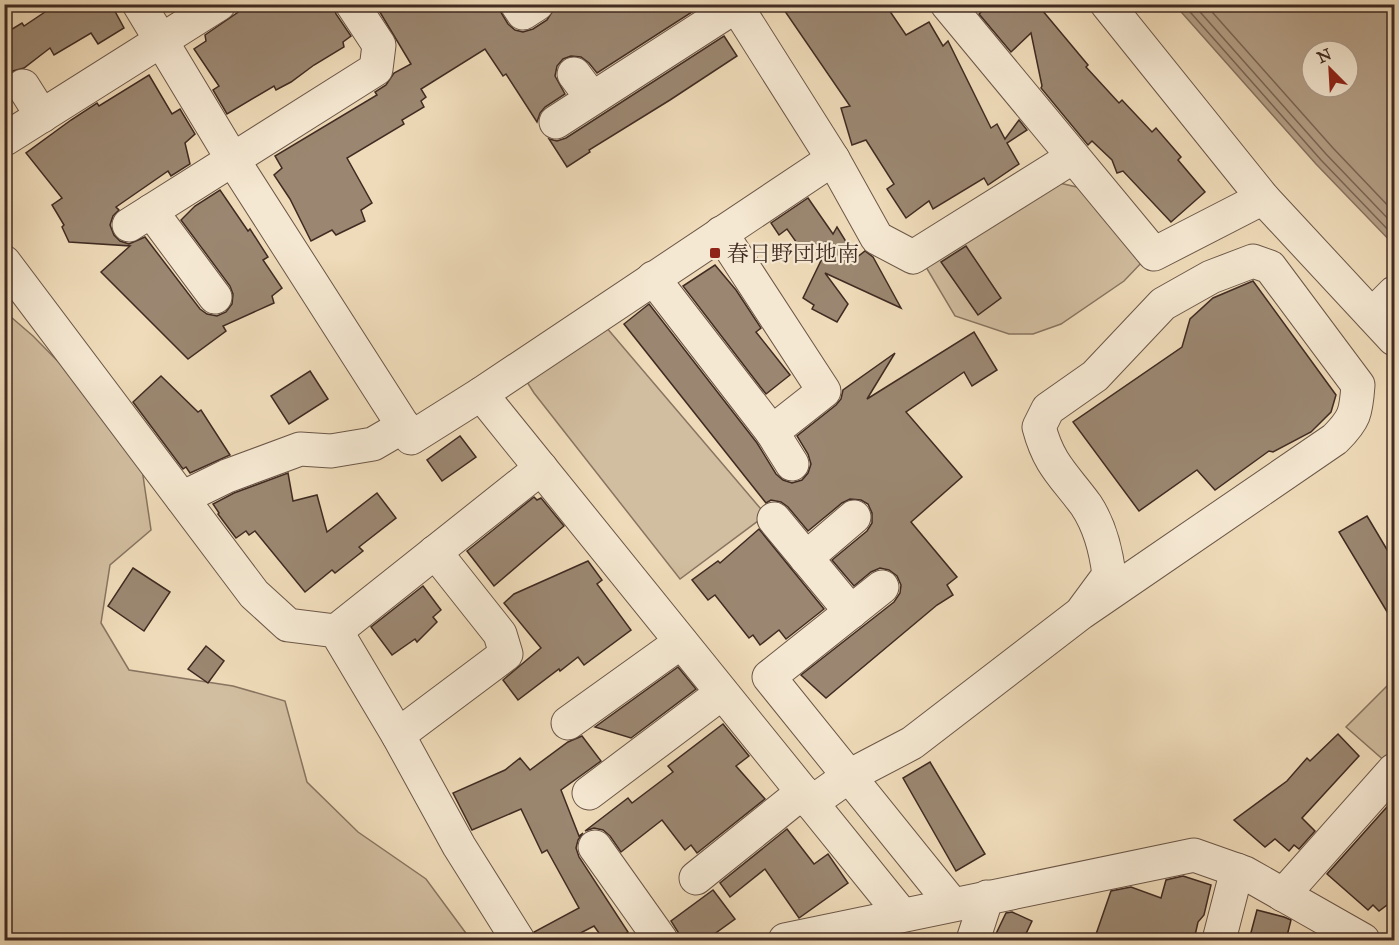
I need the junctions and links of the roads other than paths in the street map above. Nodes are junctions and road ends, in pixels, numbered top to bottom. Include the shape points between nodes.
1 (139, 4) edge
2 (219, 4) edge
3 (352, 4) edge
4 (517, 4) edge
5 (537, 4) edge
6 (946, 4) edge
7 (1107, 4) edge
8 (736, 5) edge
9 (162, 40) junction
10 (23, 86) dead end
11 (42, 116) junction
12 (556, 122) dead end
13 (5, 139) edge
14 (1073, 157) junction
15 (833, 159) junction
16 (233, 160) junction
17 (1263, 198) junction
18 (721, 233) junction
19 (4, 262) edge
20 (653, 278) junction
21 (214, 297) dead end
22 (1383, 304) edge
23 (1395, 339) edge
24 (481, 394) junction
25 (404, 426) junction
26 (772, 432) junction
27 (792, 464) dead end
28 (541, 468) junction
29 (182, 498) junction
30 (854, 517) dead end
31 (774, 519) dead end
32 (435, 552) junction
33 (806, 558) junction
34 (882, 587) dead end
35 (851, 612) junction
36 (1081, 613) junction
37 (336, 631) junction
38 (681, 642) junction
39 (722, 693) junction
40 (568, 723) dead end
41 (398, 735) junction
42 (1395, 770) edge
43 (849, 776) junction
44 (589, 793) dead end
45 (807, 798) junction
46 (595, 847) dead end
47 (1237, 870) junction
48 (696, 878) dead end
49 (1283, 895) junction
50 (987, 897) junction
51 (952, 904) junction
52 (902, 915) junction
53 (518, 940) edge
54 (661, 940) edge
55 (785, 940) edge
56 (973, 940) edge
57 (1219, 940) edge
58 (1363, 940) edge

1 - 9 street
2 - 9 street
3 - 16 street via 379,45 376,69
4 - 5 street via 523,14
6 - 14 street
7 - 17 street
8 - 12 street via 583,86
8 - 15 street
9 - 11 street
9 - 16 street
10 - 11 street
11 - 13 street
14 - 15 street via 913,257 877,238
14 - 17 street via 1154,254
15 - 18 street
16 - 21 street via 140,218
16 - 25 street
17 - 22 street
18 - 20 street
18 - 26 street via 824,391
19 - 29 street
20 - 24 street
20 - 26 street
22 - 23 street
24 - 25 street via 411,438
24 - 28 street
25 - 29 street via 373,444 331,451 300,449 227,476
26 - 27 street
28 - 32 street
28 - 38 street
29 - 37 street via 254,594 288,626
30 - 33 street
31 - 33 street
32 - 37 street
32 - 41 street via 500,634 506,654
33 - 35 street
34 - 35 street
35 - 43 street via 769,677
36 - 36 street via 1108,575 1105,546 1087,507 1056,469 1045,448 1039,427 1048,409 1095,376 1163,304 1211,277 1253,261 1270,267 1358,385 1351,424 1335,439
36 - 43 street via 912,742
37 - 41 street
38 - 39 street
38 - 40 street
39 - 44 street via 615,755
39 - 45 street
41 - 53 street via 459,846
42 - 49 street
43 - 45 street
43 - 51 street
45 - 48 street
45 - 52 street
46 - 54 street
47 - 49 street
47 - 50 street via 1194,855
47 - 57 street
49 - 58 street
50 - 51 street
50 - 56 street
51 - 52 street
52 - 55 street

